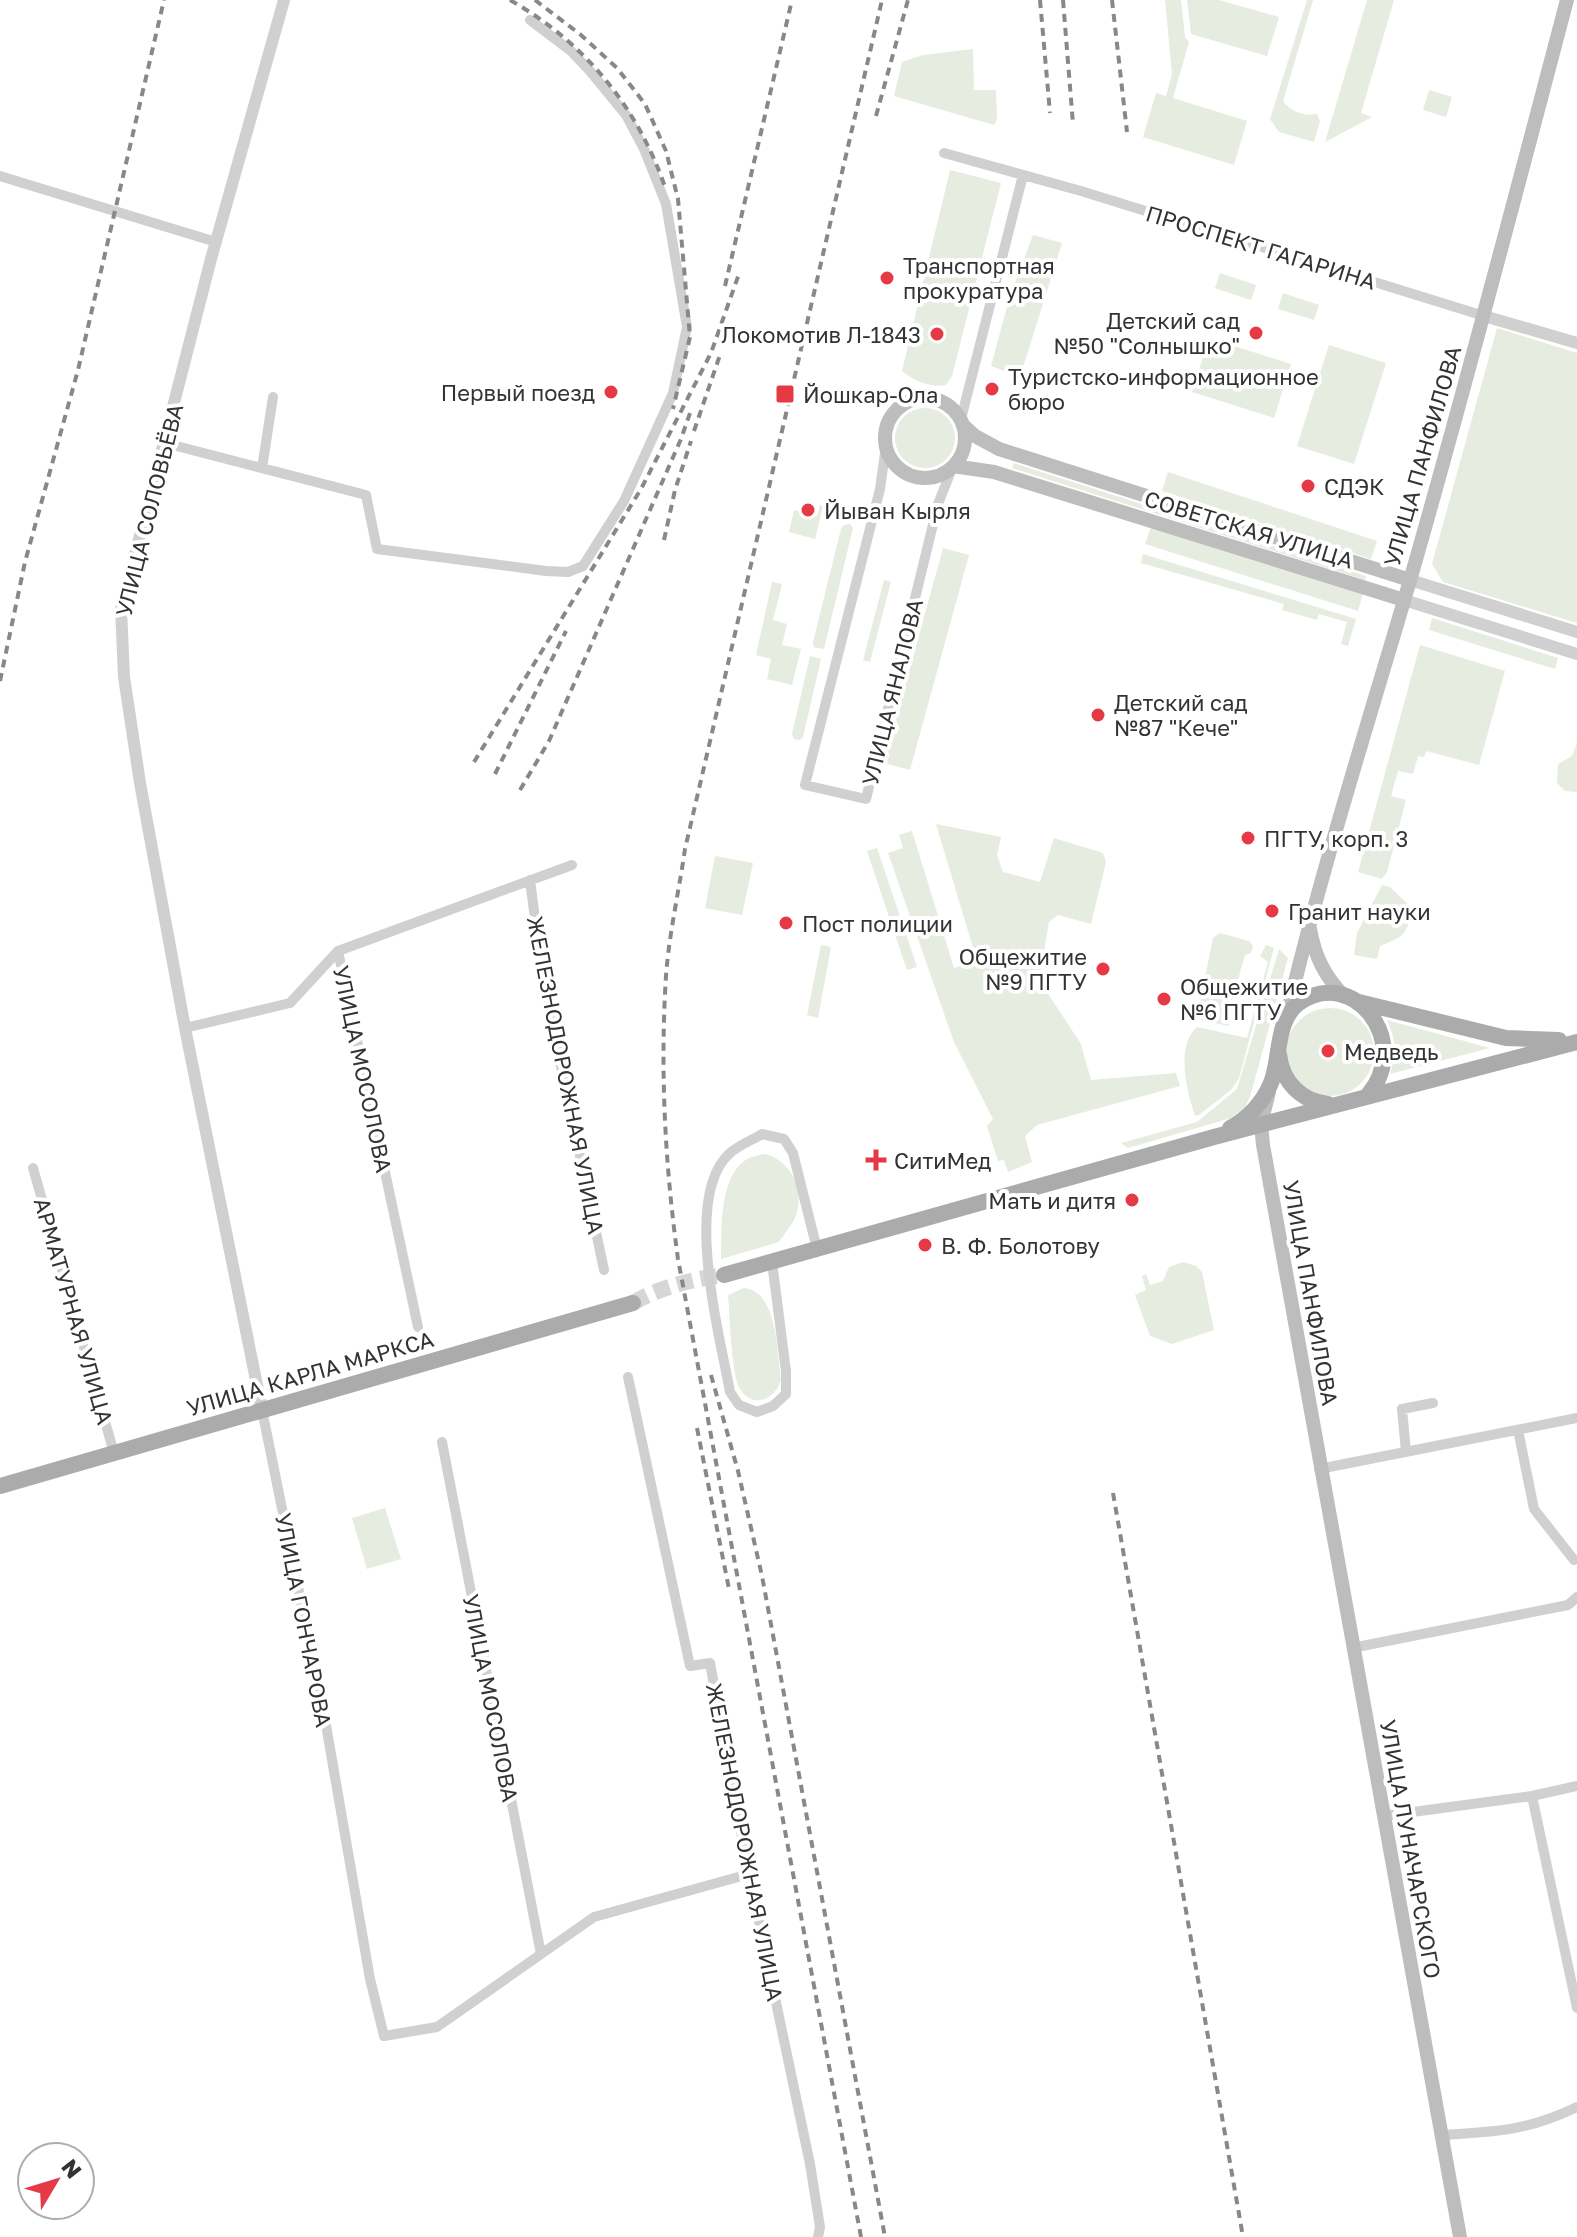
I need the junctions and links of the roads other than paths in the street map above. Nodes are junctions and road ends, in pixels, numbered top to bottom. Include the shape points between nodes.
1 (284, 0) edge
2 (1567, 0) edge
3 (530, 20) dead end
4 (944, 153) dead end
5 (1023, 175) junction
6 (0, 176) edge
7 (216, 242) junction
8 (1484, 316) junction
9 (1577, 343) edge
10 (273, 397) dead end
11 (962, 422) junction
12 (165, 443) junction
13 (886, 446) junction
14 (953, 466) junction
15 (262, 468) junction
16 (1410, 580) junction
17 (1404, 600) junction
18 (1577, 632) edge
19 (1577, 654) edge
20 (572, 865) dead end
21 (530, 880) junction
22 (1308, 921) junction
23 (338, 951) junction
24 (1350, 999) junction
25 (1286, 1019) junction
26 (185, 1028) junction
27 (1577, 1041) edge
28 (1279, 1049) junction
29 (1271, 1084) junction
30 (1368, 1095) junction
31 (1334, 1105) junction
32 (1261, 1124) junction
33 (1214, 1137) junction
34 (33, 1168) dead end
35 (817, 1249) junction
36 (772, 1262) junction
37 (604, 1270) dead end
38 (724, 1275) tunnel mouth
39 (633, 1303) tunnel mouth
40 (418, 1327) dead end
41 (628, 1377) dead end
42 (1433, 1403) dead end
43 (262, 1410) junction
44 (1577, 1418) edge
45 (1518, 1430) junction
46 (442, 1442) dead end
47 (1406, 1452) junction
48 (114, 1453) junction
49 (1319, 1469) junction
50 (0, 1486) edge
51 (1576, 1560) edge
52 (1577, 1574) edge
53 (1577, 1597) edge
54 (1352, 1648) junction
55 (1577, 1786) edge
56 (1532, 1796) junction
57 (1383, 1816) junction
58 (749, 1874) junction
59 (541, 1954) junction
60 (1577, 2008) edge
61 (1577, 2107) edge
62 (1441, 2135) junction
63 (818, 2237) edge
64 (1460, 2237) edge

1 - 7 street, УЛИЦА СОЛОВЬЁВА
2 - 8 main road, УЛИЦА ПАНФИЛОВА
3 - 15 street via 571,51 626,115 666,204 687,327 673,393 624,501 583,566 546,571 377,549 366,495
4 - 5 street, ПРОСПЕКТ ГАГАРИНА
5 - 8 street, ПРОСПЕКТ ГАГАРИНА
5 - 11 street
6 - 7 street
7 - 12 street, УЛИЦА СОЛОВЬЁВА
8 - 9 street, ПРОСПЕКТ ГАГАРИНА
8 - 16 main road, УЛИЦА ПАНФИЛОВА
10 - 15 street
11 - 13 main road via 936,400 919,398 889,420
11 - 14 main road via 961,453
11 - 16 main road, СОВЕТСКАЯ УЛИЦА via 999,449
12 - 15 street
12 - 26 street, УЛИЦА СОЛОВЬЁВА via 121,609 121,643 140,783
13 - 14 main road via 895,464 912,476 933,477
13 - 14 street, УЛИЦА ЯНАЛОВА via 880,489 805,785 866,799 938,504
14 - 17 main road, СОВЕТСКАЯ УЛИЦА via 994,472
16 - 17 main road, УЛИЦА ПАНФИЛОВА
16 - 18 street, СОВЕТСКАЯ УЛИЦА
17 - 19 street, СОВЕТСКАЯ УЛИЦА
17 - 22 main road, УЛИЦА ПАНФИЛОВА
20 - 21 street
21 - 23 street
21 - 37 street, ЖЕЛЕЗНОДОРОЖНАЯ УЛИЦА via 543,981
22 - 24 main road via 1326,976
22 - 25 main road, УЛИЦА ПАНФИЛОВА
23 - 26 street via 290,1003
23 - 40 street, УЛИЦА МОСОЛОВА
24 - 25 main road via 1311,997
24 - 27 main road via 1506,1038
24 - 30 main road via 1371,1015 1384,1044 1380,1076
25 - 28 main road
26 - 43 street, УЛИЦА ГОНЧАРОВА
27 - 30 main road
28 - 29 main road
28 - 31 main road via 1280,1065 1293,1088 1317,1103
29 - 32 main road
29 - 33 main road via 1242,1122
30 - 31 main road
31 - 32 main road
32 - 33 main road
32 - 49 main road, УЛИЦА ПАНФИЛОВА
33 - 35 main road
34 - 48 street, АРМАТУРНАЯ УЛИЦА
35 - 36 main road
35 - 36 street via 793,1153 784,1139 762,1134 729,1154 711,1191 705,1247 730,1392 739,1405 757,1412 786,1394
36 - 38 main road
39 - 43 main road, УЛИЦА КАРЛА МАРКСА
41 - 58 street, ЖЕЛЕЗНОДОРОЖНАЯ УЛИЦА via 690,1666 710,1663
42 - 47 street via 1402,1409
43 - 48 main road, УЛИЦА КАРЛА МАРКСА
43 - 59 street, УЛИЦА ГОНЧАРОВА via 384,2036 437,2027
44 - 45 street
45 - 47 street
45 - 51 street via 1534,1509
46 - 59 street, УЛИЦА МОСОЛОВА
47 - 49 street
48 - 50 main road, УЛИЦА КАРЛА МАРКСА
49 - 54 main road, УЛИЦА ЛУНАЧАРСКОГО
51 - 52 street
53 - 54 street via 1568,1605
54 - 57 main road, УЛИЦА ЛУНАЧАРСКОГО
55 - 56 street
56 - 57 street
56 - 60 street
57 - 62 main road, УЛИЦА ЛУНАЧАРСКОГО
58 - 59 street via 594,1917
58 - 63 street, ЖЕЛЕЗНОДОРОЖНАЯ УЛИЦА via 810,2164
61 - 62 street via 1510,2131
62 - 64 main road, УЛИЦА ЛУНАЧАРСКОГО

